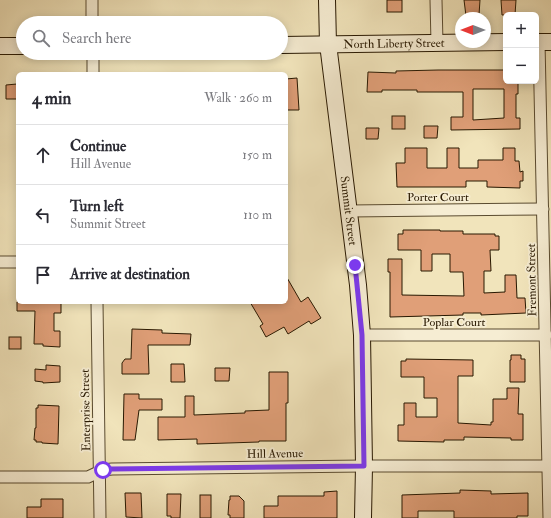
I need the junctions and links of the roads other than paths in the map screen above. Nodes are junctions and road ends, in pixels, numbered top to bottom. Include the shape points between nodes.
1 (92, 0) edge
2 (327, 0) edge
3 (436, 0) edge
4 (92, 16) edge
5 (503, 42) edge
6 (542, 42) edge
7 (437, 43) junction
8 (328, 44) junction
9 (288, 45) edge
10 (0, 46) edge
11 (16, 46) edge
12 (93, 60) edge
13 (93, 72) edge
14 (543, 209) junction
15 (348, 211) junction
16 (548, 257) edge
17 (0, 262) edge
18 (16, 262) edge
19 (98, 304) edge
20 (362, 335) junction
21 (546, 335) junction
22 (364, 466) junction
23 (549, 466) edge
24 (100, 472) junction
25 (0, 477) edge
26 (100, 518) edge
27 (363, 518) edge
28 (549, 518) edge

1 - 4 street
2 - 8 main road, Summit Street
3 - 7 street
5 - 7 main road, North Liberty Street
6 - 14 street, Fremont Street
7 - 8 main road, North Liberty Street
8 - 9 main road, North Liberty Street
8 - 15 main road, Summit Street
10 - 11 main road
12 - 13 street
14 - 15 street, Porter Court
14 - 16 street, Fremont Street
15 - 20 main road, Summit Street
16 - 21 street, Fremont Street
17 - 18 street
19 - 24 street, Enterprise Street
20 - 21 street, Poplar Court
20 - 22 main road, Summit Street
21 - 23 street, Fremont Street
22 - 23 street, Hill Avenue
22 - 24 street, Hill Avenue via 112,469
22 - 27 main road, Summit Street
23 - 28 street, Fremont Street
24 - 25 street, Hill Avenue via 88,477
24 - 26 street, Enterprise Street

